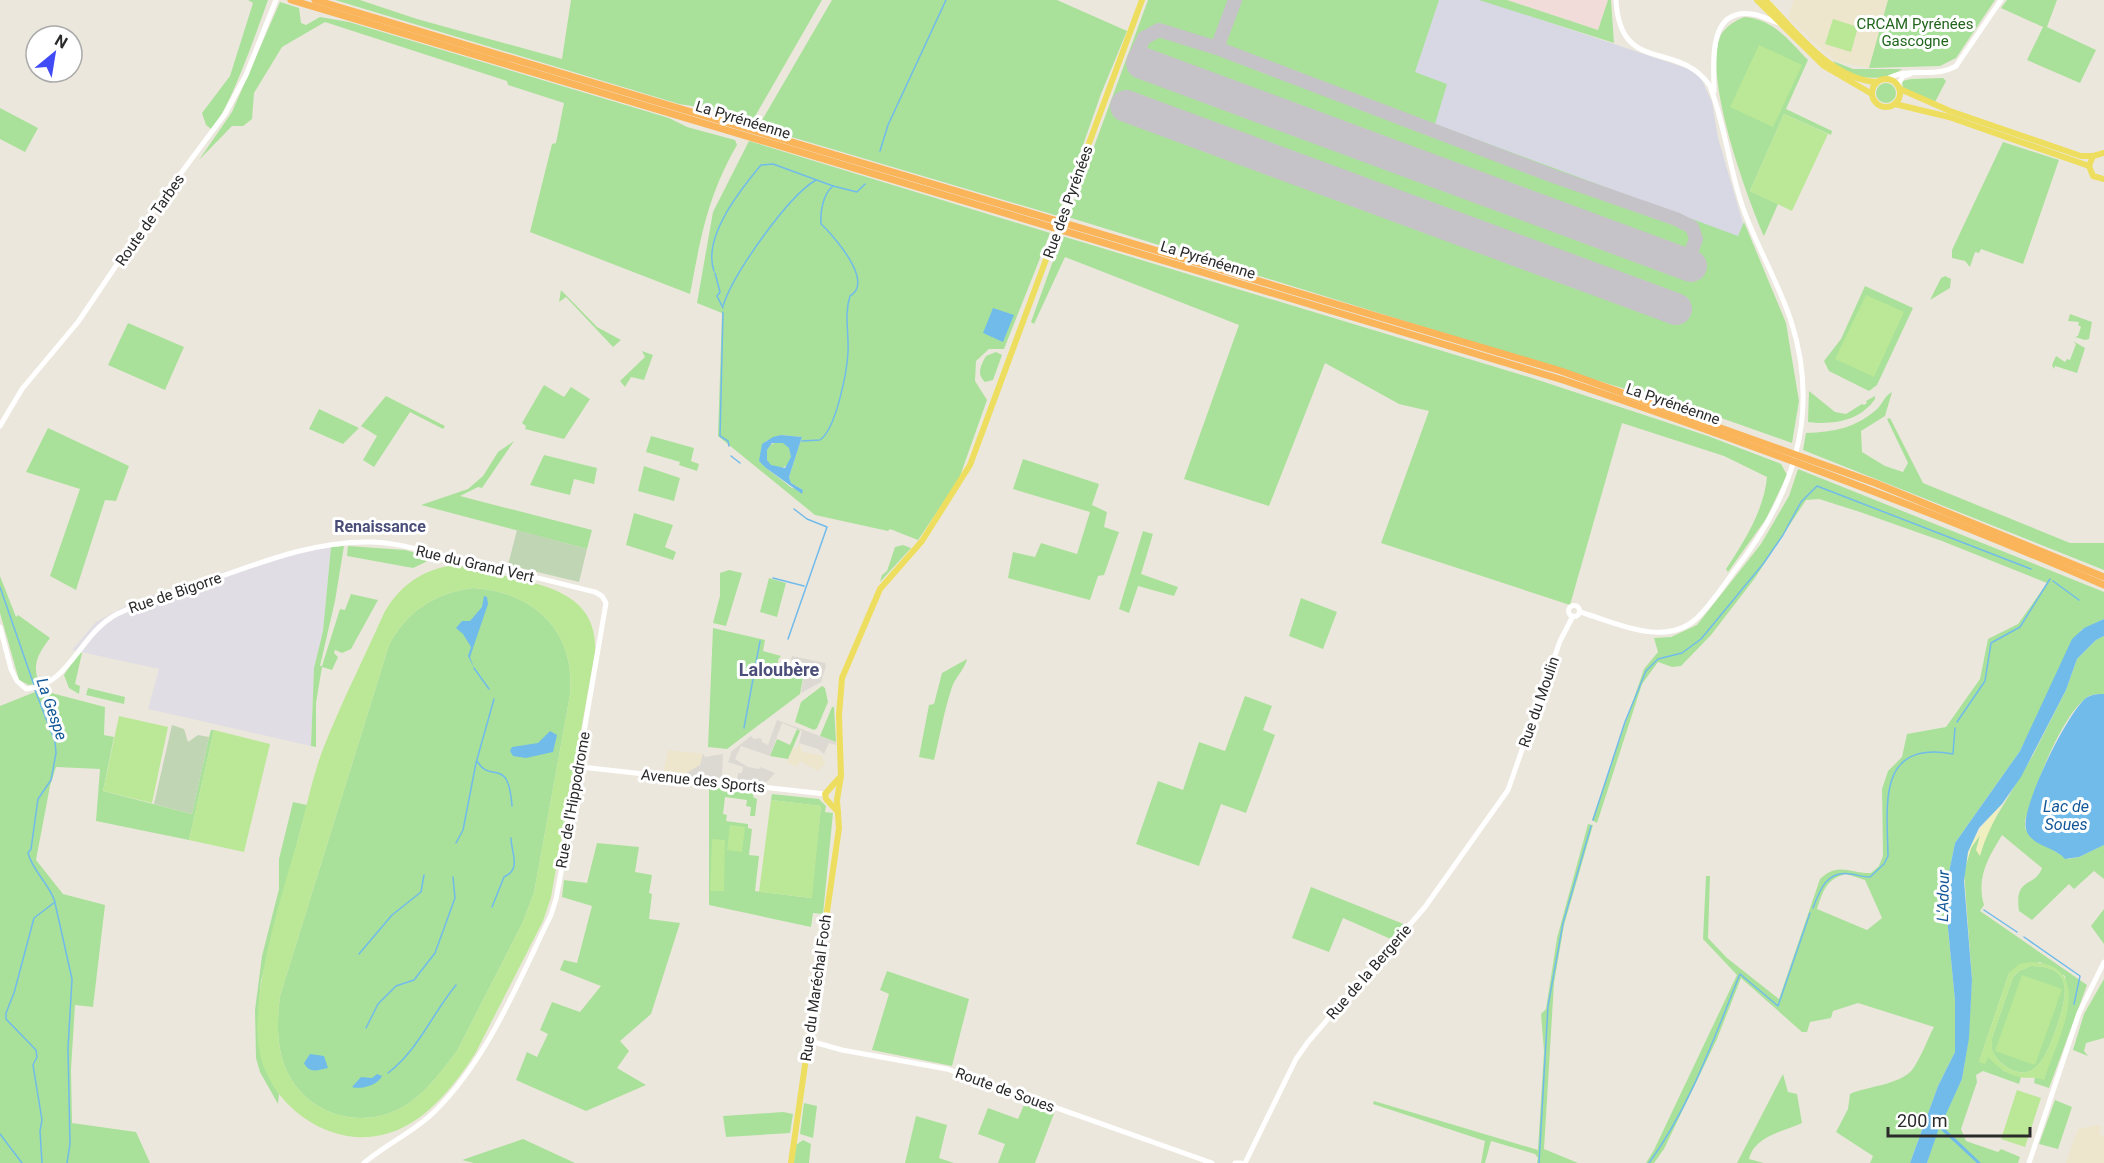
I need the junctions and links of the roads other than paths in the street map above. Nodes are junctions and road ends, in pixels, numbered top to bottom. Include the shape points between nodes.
1 (276, 0) edge
2 (291, 0) edge
3 (315, 0) edge
4 (1142, 0) edge
5 (1616, 0) edge
6 (1757, 0) edge
7 (1765, 0) edge
8 (2001, 0) edge
9 (1780, 23) junction
10 (1915, 72) junction
11 (1887, 79) junction
12 (1877, 82) junction
13 (1899, 87) junction
14 (1872, 94) junction
15 (1714, 96) junction
16 (1895, 104) junction
17 (2104, 153) edge
18 (2093, 156) junction
19 (2088, 166) junction
20 (2104, 179) edge
21 (1043, 220) junction
22 (1076, 230) junction
23 (993, 403) joint
24 (0, 426) edge
25 (338, 544) joint
26 (2104, 577) edge
27 (2104, 585) edge
28 (606, 603) joint
29 (1580, 612) junction
30 (1573, 616) junction
31 (0, 627) edge
32 (581, 767) junction
33 (841, 776) junction
34 (1508, 790) joint
35 (827, 792) junction
36 (838, 793) junction
37 (837, 800) junction
38 (830, 803) junction
39 (838, 813) junction
40 (2104, 962) edge
41 (810, 1041) junction
42 (1195, 1157) junction
43 (364, 1163) edge
44 (791, 1163) edge
45 (1203, 1163) edge
46 (1212, 1163) edge
47 (1235, 1163) edge
48 (1243, 1163) edge
49 (2029, 1163) edge

1 - 24 street, Route de Tarbes via 225,114 154,208 78,322 22,389
2 - 21 highway, La Pyrénéenne
3 - 21 highway, La Pyrénéenne
4 - 23 main road, Rue des Pyrénées
5 - 15 street via 1619,27 1632,44 1697,69
6 - 9 main road
7 - 12 main road via 1827,61 1856,79
8 - 10 street via 1956,66 1943,71
9 - 14 main road via 1824,66
9 - 15 street via 1759,15 1740,14 1718,31 1713,54
10 - 11 street via 1902,71
10 - 13 street via 1903,76
11 - 12 main road
11 - 13 main road
12 - 14 main road
13 - 16 main road via 1900,96
13 - 18 main road via 1950,111 2081,156
14 - 16 main road via 1879,105
15 - 29 street via 1743,207 1785,304 1796,340 1803,380 1800,437 1791,472 1781,500 1756,543 1694,621 1673,632 1650,632
16 - 19 main road via 1949,117
17 - 18 main road
18 - 19 main road
19 - 20 main road via 2093,176
21 - 22 highway, La Pyrénéenne
22 - 26 highway, La Pyrénéenne via 1572,375 1875,483
22 - 27 highway, La Pyrénéenne via 1563,380 1730,437 1883,494
23 - 33 main road, Rue du Maréchal Foch via 964,478 922,541 880,589 845,670 839,701
25 - 28 street, Rue du Grand Vert via 374,542 415,549 595,592
25 - 31 street, Rue de Bigorre via 274,558 124,611 100,624 59,676 40,687 22,688 11,669
28 - 32 street, Rue de l'Hippodrome
29 - 30 street
29 - 30 street via 1572,606 1569,612
30 - 34 street, Rue du Moulin via 1559,643
32 - 35 street, Avenue des Sports
32 - 43 street, Rue de l'Hippodrome via 556,899 482,1049 434,1112
33 - 35 main road
33 - 36 main road, Rue du Maréchal Foch
34 - 48 street, Rue de la Bergerie via 1425,907 1308,1042
35 - 36 main road
35 - 38 main road
36 - 37 main road, Rue du Maréchal Foch
37 - 38 main road
37 - 39 main road, Rue du Maréchal Foch
38 - 39 main road
39 - 41 main road, Rue du Maréchal Foch
40 - 49 street via 2079,1012
41 - 42 street, Route de Soues via 947,1069
41 - 44 main road, Rue du Maréchal Foch
42 - 45 street, Route de Soues
42 - 46 street, Route de Soues
47 - 48 street

